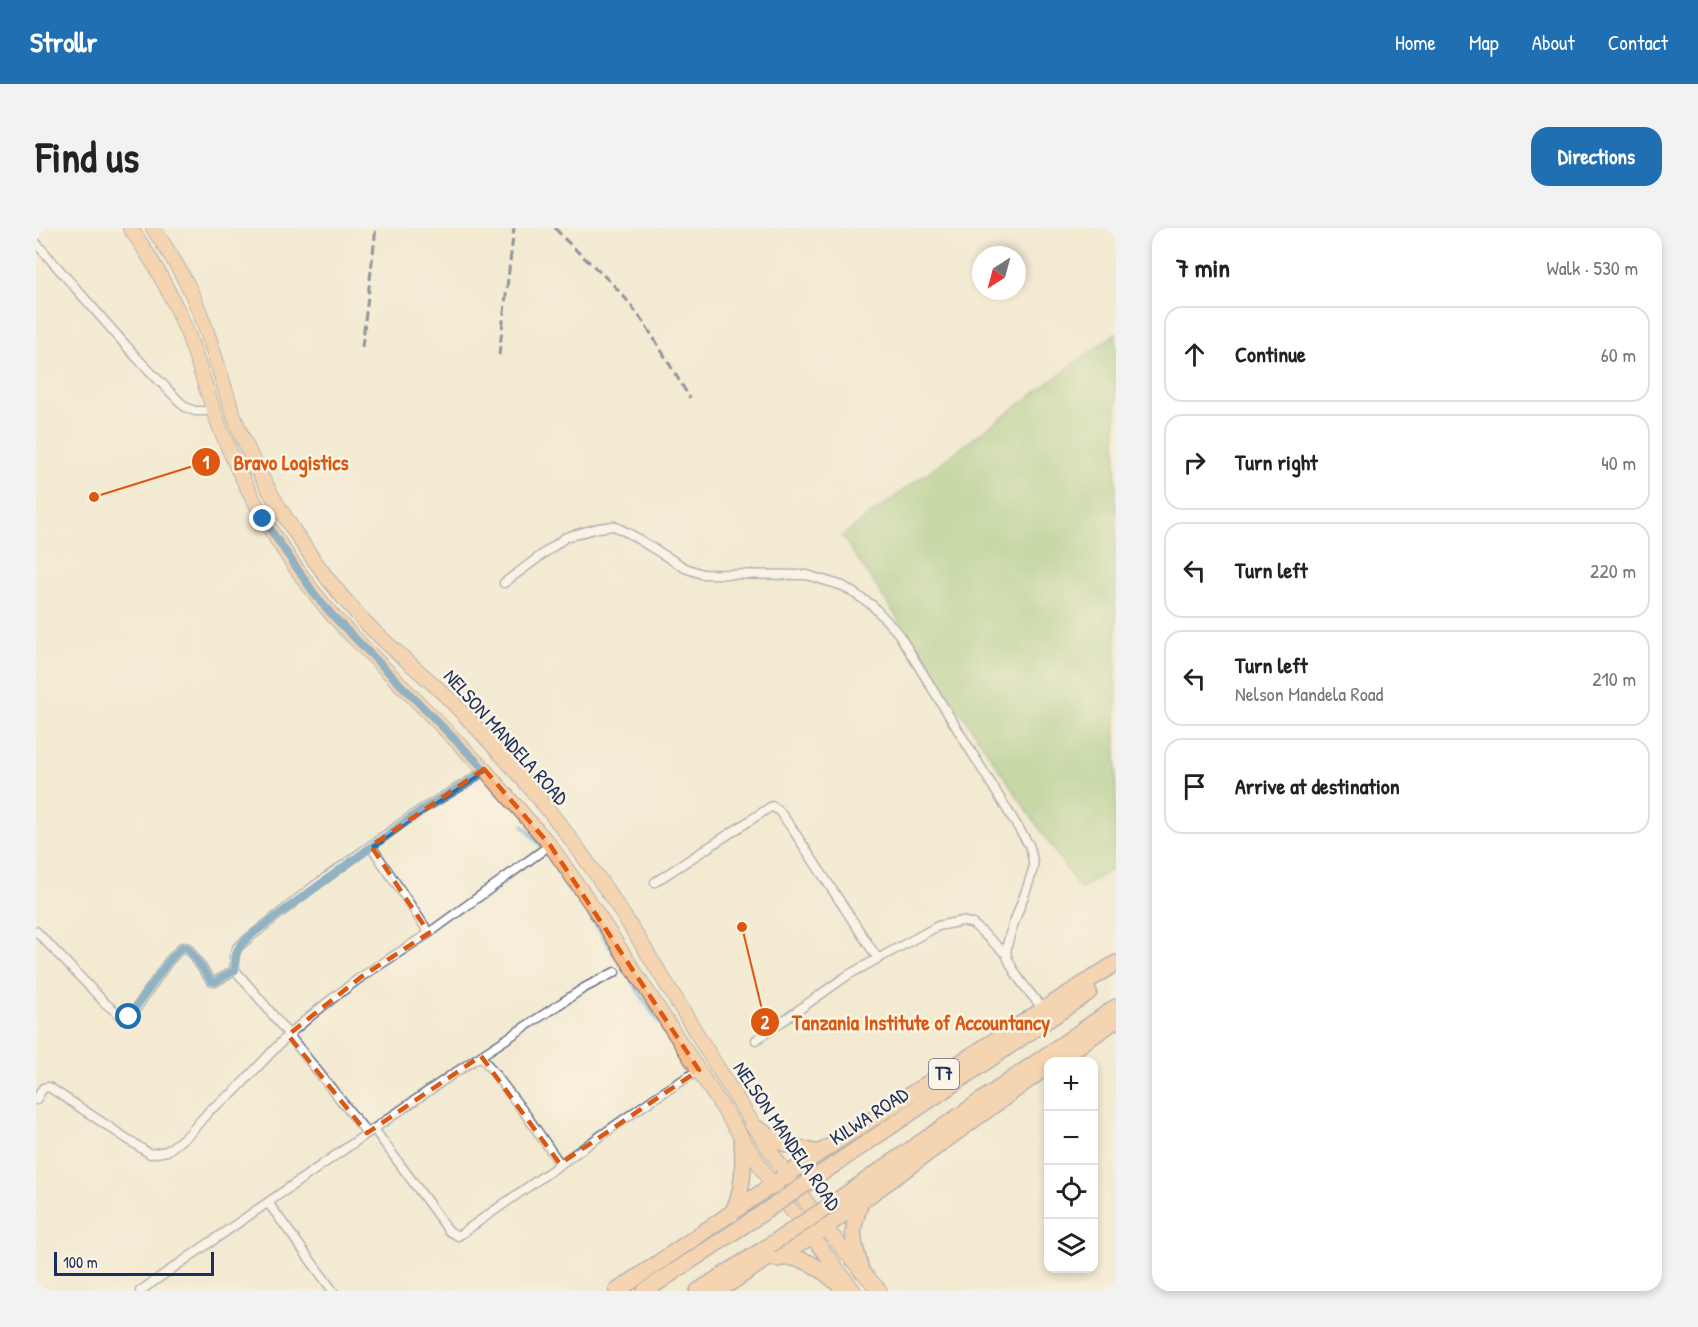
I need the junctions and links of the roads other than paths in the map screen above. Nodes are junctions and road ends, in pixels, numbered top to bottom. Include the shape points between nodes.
1 (129, 228) edge
2 (153, 228) edge
3 (36, 243) edge
4 (214, 411) junction
5 (504, 583) dead end
6 (484, 769) junction
7 (550, 845) junction
8 (371, 846) junction
9 (655, 882) dead end
10 (36, 931) edge
11 (429, 933) junction
12 (1006, 954) junction
13 (878, 959) junction
14 (1116, 963) edge
15 (235, 970) junction
16 (615, 972) dead end
17 (1116, 974) edge
18 (1116, 1007) edge
19 (1044, 1010) junction
20 (1116, 1020) edge
21 (288, 1035) junction
22 (756, 1040) dead end
23 (481, 1056) junction
24 (1062, 1057) edge
25 (1044, 1069) edge
26 (699, 1070) junction
27 (36, 1100) edge
28 (752, 1125) junction
29 (371, 1131) junction
30 (742, 1140) junction
31 (819, 1153) junction
32 (560, 1164) junction
33 (787, 1176) junction
34 (772, 1186) junction
35 (861, 1203) junction
36 (269, 1204) junction
37 (732, 1214) junction
38 (825, 1227) junction
39 (812, 1237) junction
40 (762, 1262) junction
41 (861, 1270) junction
42 (140, 1291) edge
43 (333, 1291) edge
44 (617, 1291) edge
45 (645, 1291) edge
46 (698, 1291) edge
47 (718, 1291) edge
48 (847, 1291) edge
49 (854, 1291) edge
50 (880, 1291) edge

1 - 4 main road, NELSON MANDELA ROAD via 141,243 187,332
2 - 28 main road, NELSON MANDELA ROAD via 187,283 236,421 297,535 361,618 450,700 536,793 617,906
3 - 4 street via 185,407
4 - 6 main road, NELSON MANDELA ROAD via 237,469 263,519 316,596
5 - 12 street via 566,537 614,526 702,574 807,575 843,586 872,605 898,633 1029,845 1033,865
6 - 7 main road, NELSON MANDELA ROAD
6 - 8 street
7 - 11 street
7 - 26 main road, NELSON MANDELA ROAD
8 - 11 street
8 - 15 street via 244,941 234,957
9 - 13 street via 772,806 792,827
10 - 15 street via 124,1018 135,1010 182,947 188,948 211,981 221,980
11 - 21 street via 361,977
12 - 13 street via 973,924 962,921 938,926
12 - 19 street
13 - 22 street via 840,980
14 - 19 highway, T7
15 - 21 street
16 - 23 street
17 - 45 highway, KILWA ROAD / T7, bridge
18 - 46 highway, T7, bridge via 835,1202
19 - 31 highway, T7
20 - 24 highway
21 - 27 street via 189,1134 167,1151 156,1154 150,1154 49,1087 43,1088
21 - 29 street
23 - 29 street
23 - 32 street
25 - 35 highway
26 - 30 main road, NELSON MANDELA ROAD
26 - 32 street
28 - 31 highway via 773,1140
28 - 33 main road, NELSON MANDELA ROAD
29 - 32 street via 449,1232 458,1236
29 - 36 street
30 - 34 main road, NELSON MANDELA ROAD
30 - 37 highway via 742,1188
31 - 33 highway, T7
33 - 34 highway, T7
33 - 38 main road, NELSON MANDELA ROAD
34 - 37 highway, T7
34 - 39 main road, NELSON MANDELA ROAD
35 - 38 highway
35 - 41 highway via 852,1238
36 - 42 street
36 - 43 street
37 - 44 highway, T7
38 - 39 highway
38 - 41 main road, NELSON MANDELA ROAD
39 - 40 highway
39 - 49 main road, NELSON MANDELA ROAD
40 - 47 highway
40 - 48 highway via 797,1257
41 - 50 main road, NELSON MANDELA ROAD

